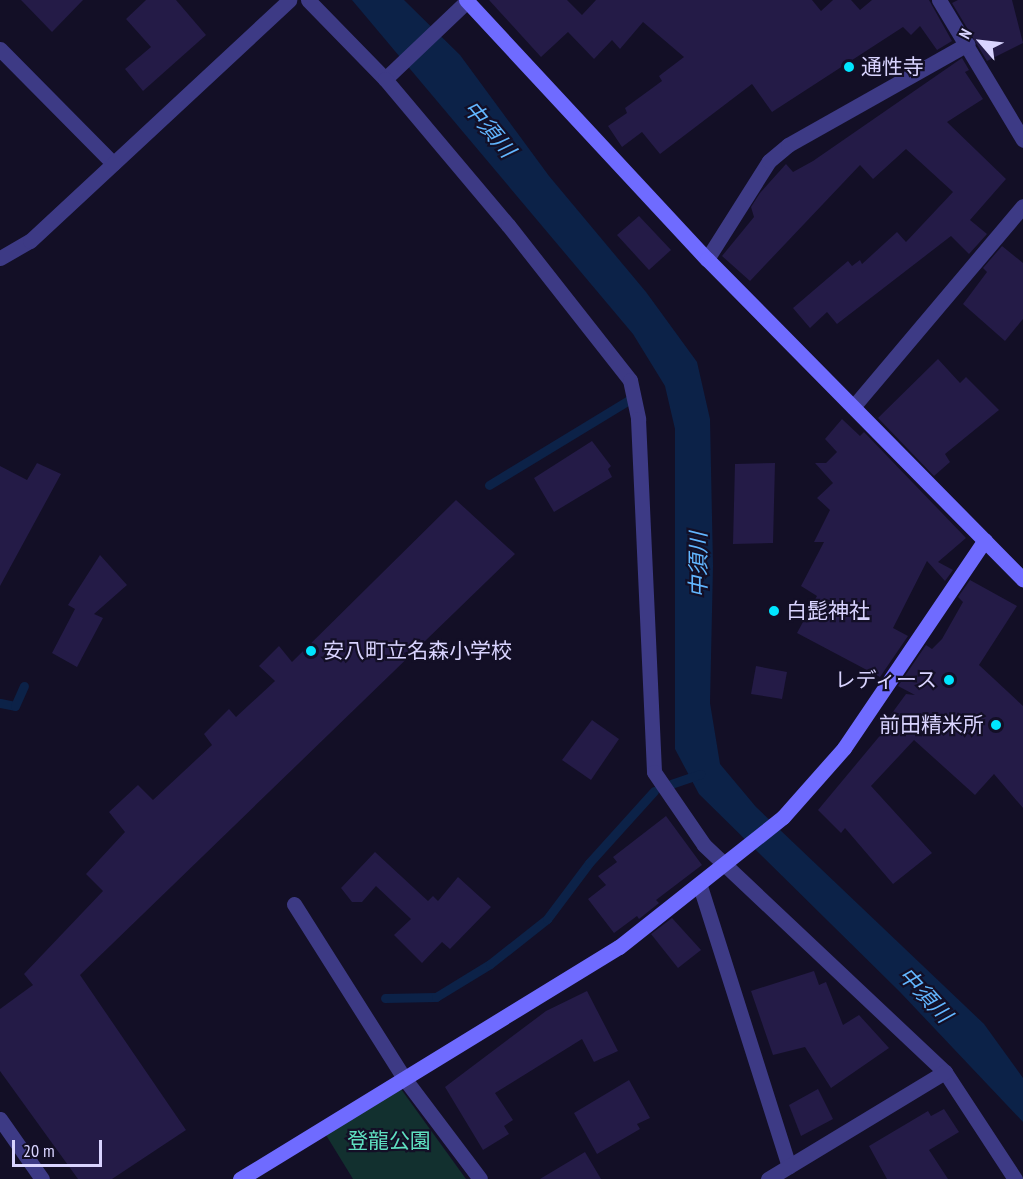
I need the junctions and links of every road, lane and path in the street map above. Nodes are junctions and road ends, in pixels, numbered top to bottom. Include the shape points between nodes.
1 (289, 0) edge
2 (308, 0) edge
3 (467, 0) edge
4 (939, 0) edge
5 (967, 44) junction
6 (0, 49) edge
7 (390, 73) junction
8 (1023, 140) edge
9 (113, 163) junction
10 (1023, 206) edge
11 (0, 258) edge
12 (707, 260) junction
13 (853, 407) junction
14 (984, 540) junction
15 (1023, 580) edge
16 (727, 864) junction
17 (700, 886) junction
18 (294, 904) dead end
19 (945, 1072) junction
20 (404, 1078) junction
21 (0, 1119) edge
22 (789, 1166) junction
23 (42, 1179) edge
24 (240, 1179) edge
25 (480, 1179) edge
26 (768, 1179) edge
27 (1015, 1179) edge

1 - 9 street
2 - 7 street
3 - 7 street
3 - 12 street
4 - 5 street
5 - 8 street
5 - 12 street via 788,144 769,161
6 - 9 street
7 - 16 street via 630,380 638,419 654,772 685,821
9 - 11 street via 30,241
10 - 13 street
12 - 13 street
13 - 14 street
14 - 15 street
14 - 16 street via 844,748 783,817
16 - 17 street
16 - 19 street
17 - 20 street via 619,947
17 - 22 street
18 - 20 street
19 - 22 street
19 - 27 street
20 - 24 street
20 - 25 street
21 - 23 street
22 - 26 street

